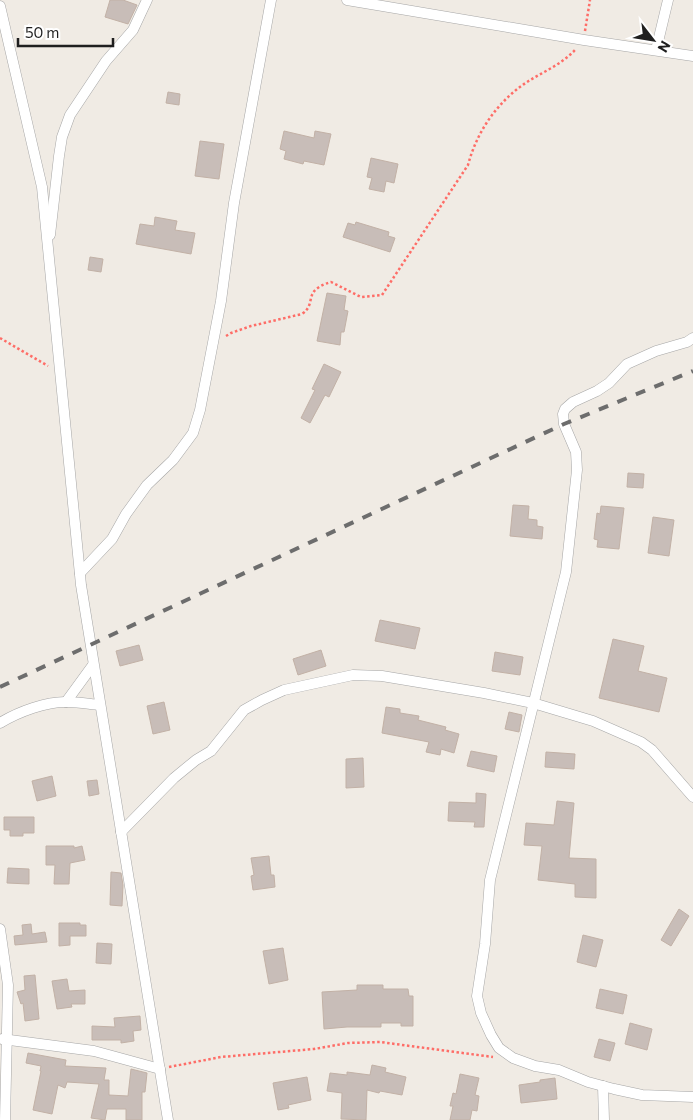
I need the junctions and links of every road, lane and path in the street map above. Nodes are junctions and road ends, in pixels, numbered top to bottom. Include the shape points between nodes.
1 (147, 0) edge
2 (271, 0) edge
3 (347, 0) edge
4 (590, 0) edge
5 (668, 0) edge
6 (0, 6) edge
7 (584, 40) junction
8 (656, 50) junction
9 (693, 56) edge
10 (48, 249) junction
11 (0, 338) edge
12 (693, 338) edge
13 (212, 346) junction
14 (60, 373) junction
15 (80, 573) junction
16 (93, 665) junction
17 (66, 702) junction
18 (533, 703) junction
19 (100, 706) junction
20 (0, 723) edge
21 (693, 797) edge
22 (122, 832) junction
23 (0, 929) edge
24 (4, 1038) edge
25 (513, 1058) junction
26 (160, 1069) junction
27 (603, 1086) junction
28 (693, 1097) edge
29 (5, 1120) edge
30 (168, 1120) edge
31 (604, 1120) edge

1 - 10 street via 133,30 106,61 70,115 62,137
2 - 13 street
3 - 7 street
4 - 7 path
5 - 8 street
6 - 10 street via 42,187
7 - 8 street
7 - 13 path via 568,58 510,95 482,128 468,165 382,295 361,297 330,282 312,292 307,311 302,314 230,333
8 - 9 street
10 - 14 street
11 - 14 path
12 - 18 street via 627,364 597,392 564,409 562,418 576,452 566,572
13 - 15 street via 193,433 173,460 147,485 112,539
14 - 15 street
15 - 16 street
16 - 17 street
16 - 19 street
17 - 19 street
17 - 20 street via 18,713
18 - 21 street via 593,722 641,742
18 - 22 street via 382,676 353,675 284,690 244,710 210,751 174,778
18 - 25 street via 490,880 485,944 476,996 491,1035 499,1048
19 - 22 street
22 - 26 street
23 - 24 street via 8,985
24 - 26 street via 94,1051
24 - 29 street
25 - 26 path via 380,1042 221,1056
25 - 27 street
26 - 30 street
27 - 28 street via 642,1094
27 - 31 street

